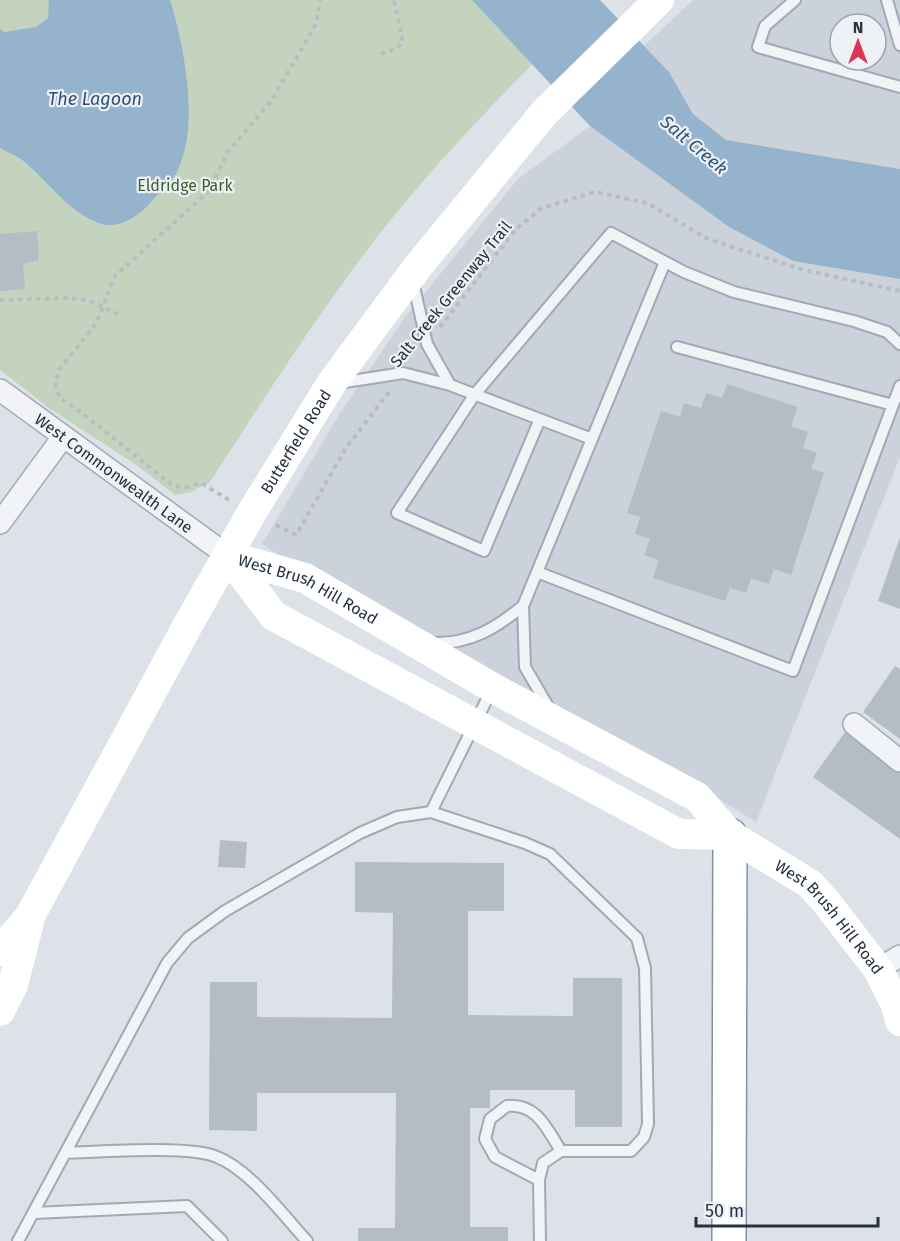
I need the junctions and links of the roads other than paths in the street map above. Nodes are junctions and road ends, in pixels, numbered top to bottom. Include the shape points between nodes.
1 (659, 0) edge
2 (795, 0) edge
3 (887, 0) edge
4 (900, 45) edge
5 (900, 87) edge
6 (665, 262) junction
7 (412, 274) junction
8 (900, 344) edge
9 (677, 347) dead end
10 (331, 384) junction
11 (450, 385) junction
12 (900, 386) edge
13 (0, 390) edge
14 (475, 394) junction
15 (893, 405) junction
16 (540, 419) junction
17 (63, 437) junction
18 (592, 439) junction
19 (0, 523) edge
20 (228, 556) junction
21 (537, 572) junction
22 (523, 606) junction
23 (417, 643) junction
24 (493, 688) junction
25 (559, 724) junction
26 (854, 724) dead end
27 (474, 725) junction
28 (900, 761) edge
29 (431, 812) junction
30 (730, 835) junction
31 (30, 916) junction
32 (0, 951) edge
33 (889, 963) edge
34 (0, 1011) edge
35 (900, 1022) edge
36 (561, 1151) junction
37 (66, 1153) junction
38 (539, 1180) junction
39 (34, 1213) junction
40 (18, 1241) edge
41 (222, 1241) edge
42 (307, 1241) edge
43 (540, 1241) edge
44 (729, 1241) edge

1 - 7 main road, Butterfield Road via 544,113
2 - 5 lane via 765,26 758,47
3 - 4 lane
6 - 8 lane via 734,292 887,332
6 - 14 lane via 611,233
6 - 18 lane
7 - 10 main road, Butterfield Road
7 - 11 lane via 427,344
9 - 15 lane
10 - 11 lane via 403,373
10 - 20 main road, Butterfield Road
11 - 14 lane
12 - 15 lane
13 - 17 street, West Commonwealth Lane
14 - 16 lane
14 - 16 lane via 397,513 484,552
15 - 21 lane via 793,672
16 - 18 lane
17 - 19 street
17 - 20 street, West Commonwealth Lane
18 - 21 lane
20 - 23 main road, West Brush Hill Road via 305,579
20 - 27 main road, West Brush Hill Road via 274,616
20 - 31 main road, Butterfield Road
21 - 22 lane
22 - 23 lane via 476,637 449,643
22 - 25 lane via 525,667
23 - 24 main road, West Brush Hill Road
24 - 25 main road, West Brush Hill Road
24 - 27 lane
25 - 30 main road, West Brush Hill Road via 697,797
26 - 28 street
27 - 29 lane
27 - 30 main road, West Brush Hill Road via 679,834
29 - 36 lane via 550,854 637,938 645,968 648,1125 644,1137 631,1151
29 - 37 lane via 397,817 360,833 225,911 188,938 167,963
30 - 33 main road, West Brush Hill Road via 810,884
30 - 44 highway
31 - 32 main road, Butterfield Road
31 - 34 main road, Butterfield Road via 13,985
33 - 35 main road, West Brush Hill Road
36 - 38 lane via 543,1163
36 - 38 lane via 528,1108 507,1106 490,1119 486,1139 495,1158
37 - 39 lane
37 - 42 lane via 193,1152 217,1156 241,1171
38 - 43 lane
39 - 40 lane
39 - 41 lane via 187,1206

